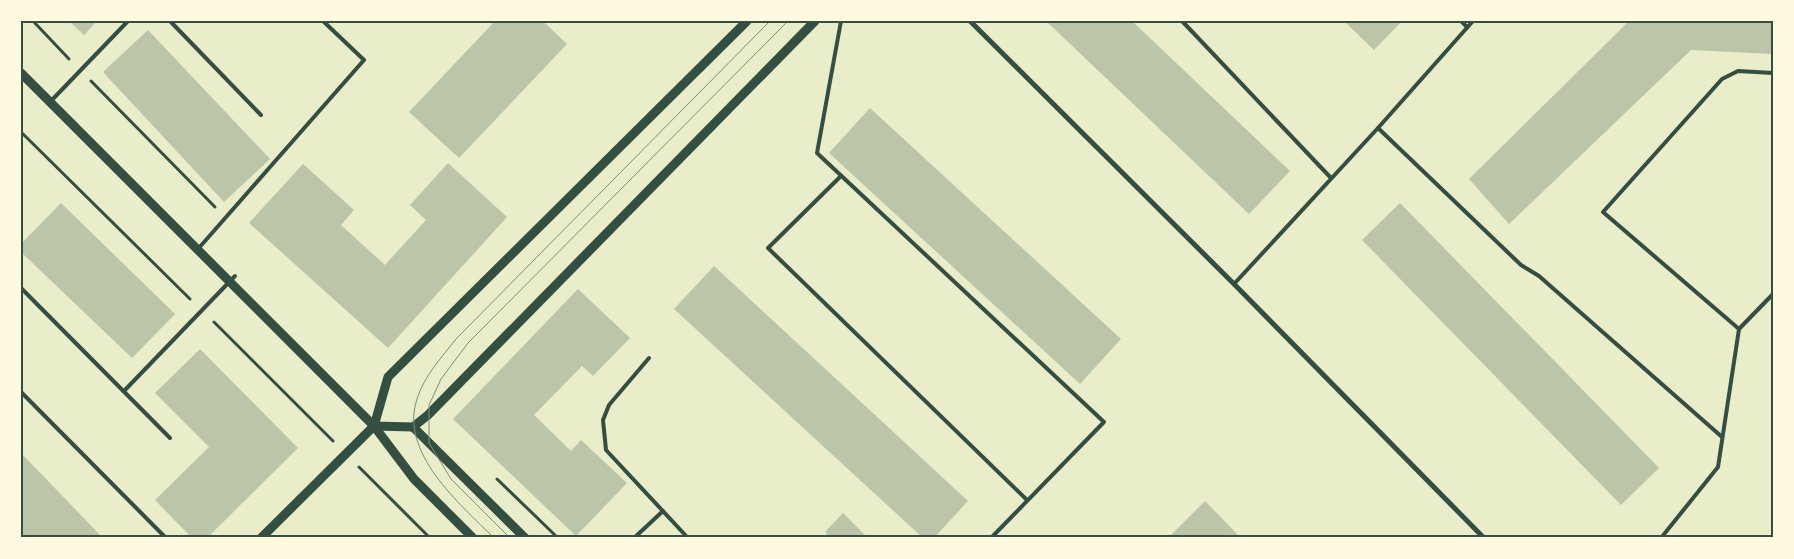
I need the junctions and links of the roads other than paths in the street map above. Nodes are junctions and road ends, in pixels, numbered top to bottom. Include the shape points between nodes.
1 (128, 21) edge
2 (170, 21) edge
3 (323, 21) edge
4 (747, 21) edge
5 (815, 21) edge
6 (841, 21) edge
7 (970, 21) edge
8 (1182, 21) edge
9 (1461, 21) edge
10 (1473, 21) edge
11 (1466, 27) junction
12 (21, 73) edge
13 (1773, 73) edge
14 (50, 102) junction
15 (261, 115) dead end
16 (1378, 128) junction
17 (841, 176) junction
18 (1331, 178) junction
19 (198, 250) junction
20 (233, 279) junction
21 (1234, 284) junction
22 (21, 288) edge
23 (1773, 294) edge
24 (1739, 329) junction
25 (649, 358) dead end
26 (21, 392) edge
27 (124, 392) junction
28 (374, 426) junction
29 (413, 427) junction
30 (1722, 437) junction
31 (170, 438) dead end
32 (1027, 500) junction
33 (663, 511) junction
34 (166, 538) edge
35 (261, 538) edge
36 (473, 538) edge
37 (525, 538) edge
38 (634, 538) edge
39 (688, 538) edge
40 (991, 538) edge
41 (1484, 538) edge
42 (1661, 538) edge

1 - 14 lane
2 - 15 lane
3 - 19 lane via 364,60
4 - 28 street via 388,377
5 - 29 street
6 - 17 lane via 817,152
7 - 21 street
8 - 18 lane
9 - 11 lane
10 - 11 lane
11 - 16 lane
12 - 14 street
13 - 24 lane via 1738,71 1722,79 1603,212
14 - 19 street
16 - 18 lane
16 - 30 lane via 1521,265 1539,276
17 - 32 lane via 768,248
17 - 32 lane via 1104,422
18 - 21 lane
19 - 20 street
20 - 27 lane
20 - 28 street
21 - 41 street
22 - 27 lane
23 - 24 lane
24 - 30 lane
25 - 33 lane via 609,405 603,420 606,450
26 - 34 lane
27 - 31 lane
28 - 29 street
28 - 35 street
28 - 36 street via 414,479
29 - 37 street
30 - 42 lane via 1718,467
32 - 40 lane
33 - 38 lane
33 - 39 lane

